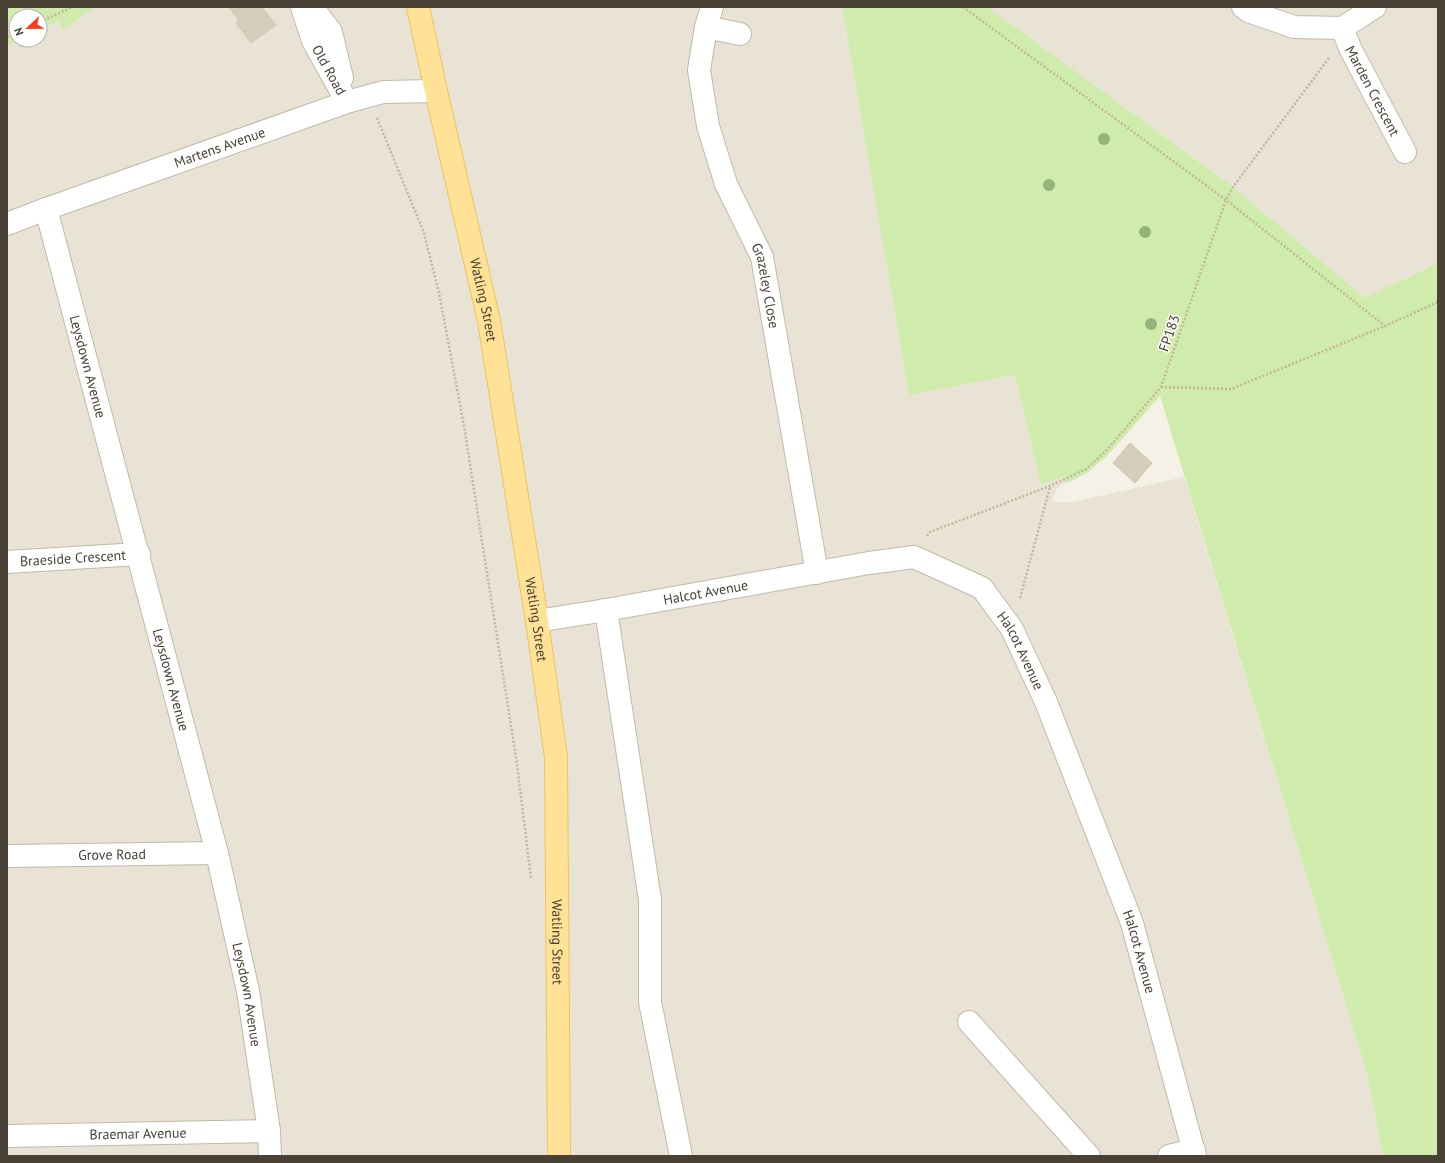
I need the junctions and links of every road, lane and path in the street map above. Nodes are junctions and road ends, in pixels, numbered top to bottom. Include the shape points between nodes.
1 (71, 7) edge
2 (302, 7) edge
3 (312, 7) edge
4 (418, 7) edge
5 (963, 7) edge
6 (1243, 7) edge
7 (1375, 7) edge
8 (709, 17) edge
9 (48, 18) edge
10 (1342, 28) junction
11 (740, 34) dead end
12 (436, 92) junction
13 (368, 96) junction
14 (347, 102) junction
15 (1405, 152) dead end
16 (1226, 200) junction
17 (46, 209) junction
18 (7, 224) edge
19 (1438, 302) edge
20 (1385, 326) junction
21 (1161, 387) junction
22 (1050, 486) junction
23 (139, 554) junction
24 (914, 557) junction
25 (7, 562) edge
26 (817, 573) junction
27 (606, 610) junction
28 (537, 621) junction
29 (1012, 629) junction
30 (217, 853) junction
31 (7, 856) edge
32 (531, 880) dead end
33 (969, 1022) dead end
34 (269, 1132) junction
35 (7, 1136) edge
36 (1194, 1153) edge
37 (270, 1156) edge
38 (559, 1156) edge
39 (681, 1156) edge
40 (1089, 1156) edge
41 (1169, 1156) edge

1 - 9 path
2 - 14 street, Old Road via 313,41
3 - 14 street, Old Road via 331,32
4 - 12 main road, Watling Street
5 - 16 path
6 - 10 street, Marden Crescent via 1294,27
7 - 10 street, Marden Crescent
8 - 11 street
8 - 26 street, Grazeley Close via 699,70 708,126 726,184 762,258
10 - 15 street, Marden Crescent
10 - 16 path, FP183 via 1338,46
12 - 13 street, Martens Avenue via 383,92
12 - 28 main road, Watling Street via 489,321
13 - 14 street, Martens Avenue
13 - 32 path via 424,233 439,293 464,426 517,764
14 - 17 street, Martens Avenue
16 - 20 path
16 - 21 path, FP183
17 - 18 street, Martens Avenue
17 - 23 street, Leysdown Avenue
19 - 20 path
20 - 21 path via 1231,389
21 - 22 path, FP183 via 1105,452 1086,469
22 - 24 path, FP183 via 930,532
22 - 29 path
23 - 25 street, Braeside Crescent
23 - 30 street, Leysdown Avenue
24 - 26 street, Halcot Avenue
24 - 29 street, Halcot Avenue via 982,588
26 - 27 street, Halcot Avenue
27 - 28 street, Halcot Avenue
27 - 39 street via 650,900 650,1002
28 - 38 main road, Watling Street via 556,757
29 - 36 street, Halcot Avenue via 1046,702 1132,923
30 - 31 street, Grove Road
30 - 34 street, Leysdown Avenue via 248,991
33 - 40 street
34 - 35 street, Braemar Avenue
34 - 37 street, Leysdown Avenue
36 - 41 street, Halcot Avenue

